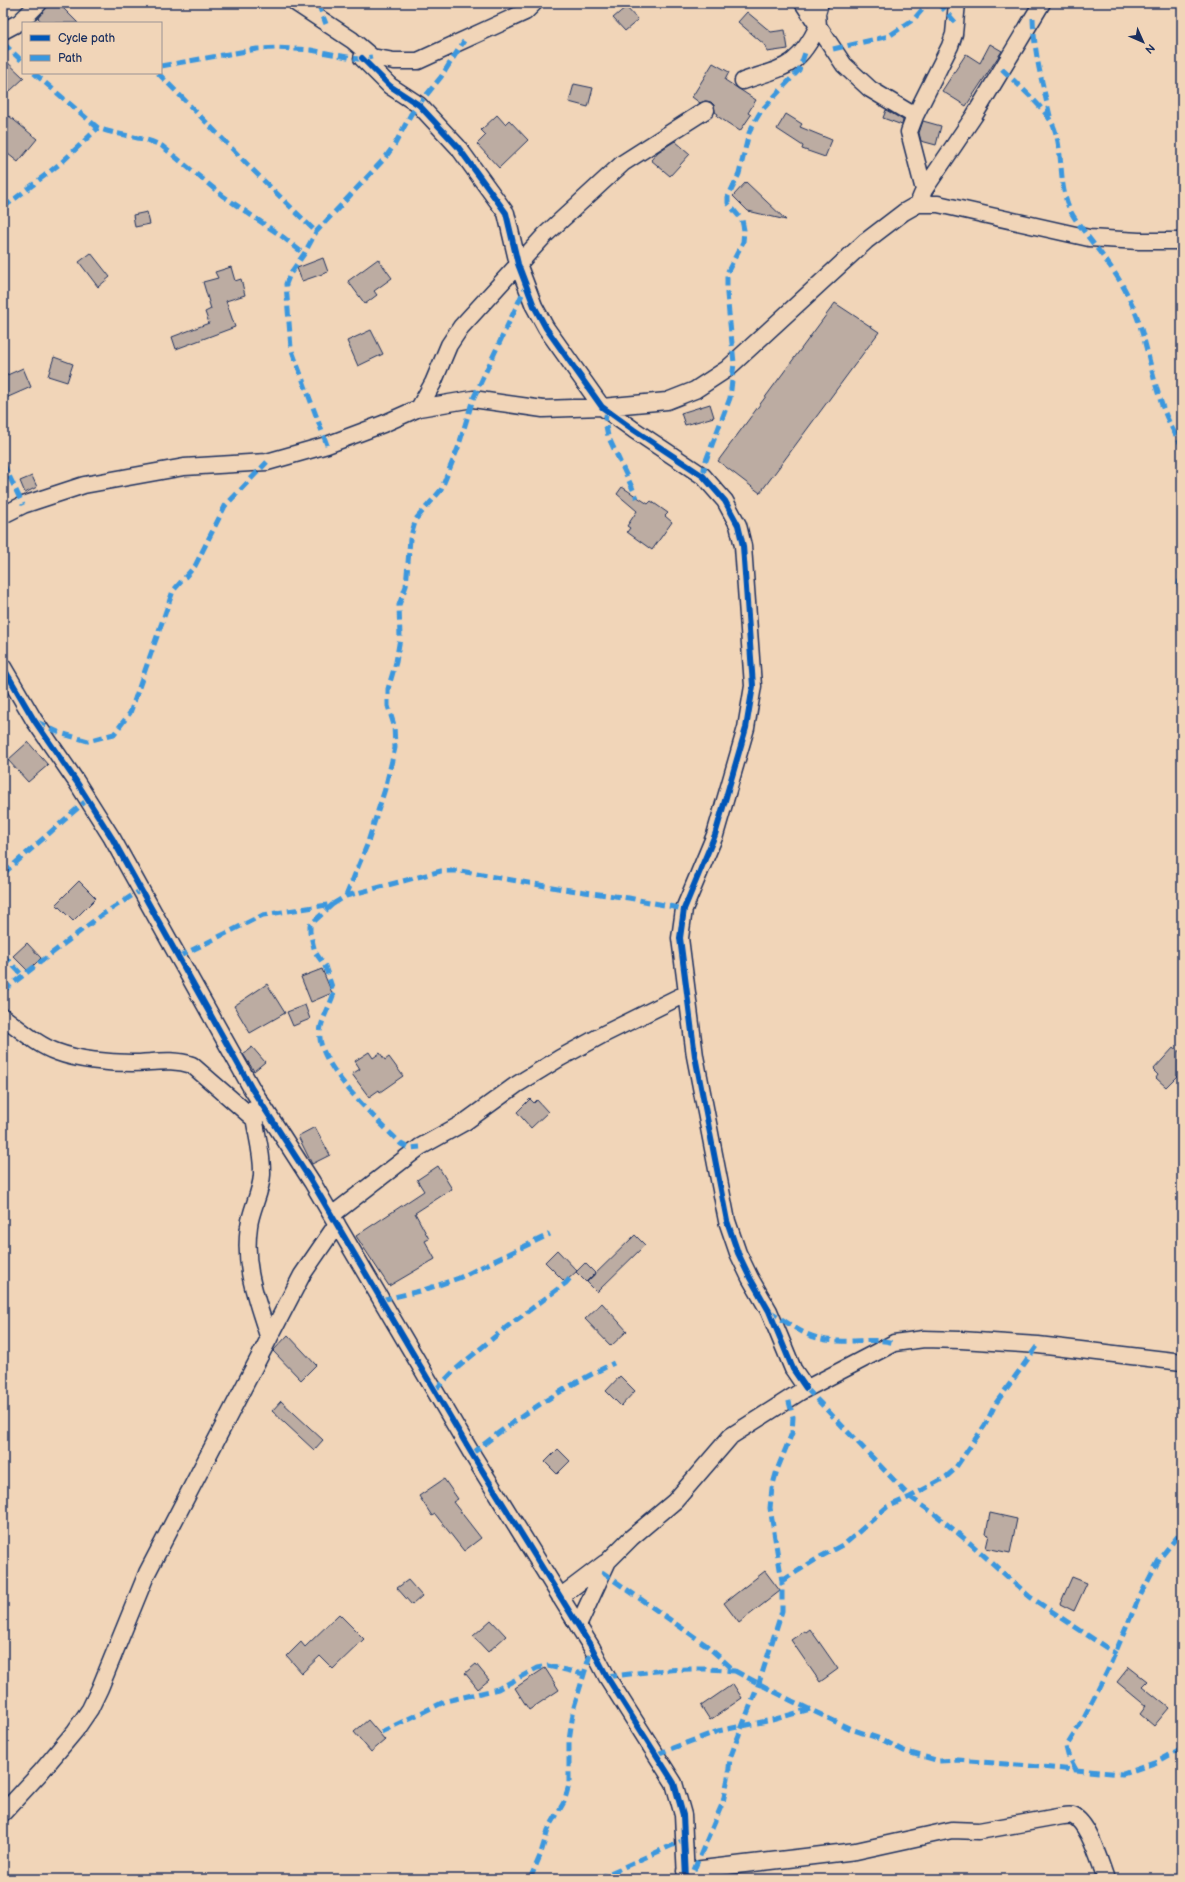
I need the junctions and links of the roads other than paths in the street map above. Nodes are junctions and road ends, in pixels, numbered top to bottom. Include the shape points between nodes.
1 (39, 3) edge
2 (296, 3) edge
3 (534, 3) edge
4 (803, 3) edge
5 (820, 3) edge
6 (957, 3) edge
7 (1042, 3) edge
8 (818, 26) junction
9 (3, 31) edge
10 (362, 58) dead end
11 (743, 81) dead end
12 (706, 110) dead end
13 (915, 116) junction
14 (921, 197) junction
15 (1182, 241) edge
16 (518, 264) junction
17 (602, 407) junction
18 (419, 408) junction
19 (3, 515) edge
20 (3, 667) edge
21 (687, 993) junction
22 (3, 1017) edge
23 (252, 1089) junction
24 (254, 1119) junction
25 (335, 1219) junction
26 (269, 1339) junction
27 (1180, 1366) edge
28 (806, 1388) junction
29 (608, 1560) junction
30 (560, 1597) junction
31 (578, 1626) junction
32 (3, 1813) edge
33 (686, 1875) edge
34 (1106, 1879) edge

1 - 9 street via 20,22
2 - 3 street via 352,40 372,58 394,62 418,61 446,50 525,12
4 - 8 street
5 - 8 street via 817,14
6 - 13 street via 954,34 950,46
7 - 14 street via 974,116
8 - 11 street via 806,50 797,59
8 - 13 street via 844,65 870,89
10 - 16 street via 390,86 419,105 458,147 506,213
12 - 16 street via 623,164 567,213
13 - 14 street via 909,132
14 - 15 street via 938,204 1089,238
14 - 17 street via 866,241 728,369 694,390 667,401
16 - 17 street via 534,306 546,328
16 - 18 street via 460,327
17 - 18 street via 543,409 473,400
17 - 21 street via 702,476 725,501 738,525 743,546 753,686 746,728 715,836 684,909 680,938
18 - 19 street via 327,445 267,462 184,467 84,485 23,505
20 - 23 street via 34,720 112,838
21 - 25 street via 604,1034 522,1081 465,1122 420,1147
21 - 28 street via 695,1056 727,1221 738,1253 769,1311 793,1369
22 - 24 street via 57,1052 110,1062 182,1062 192,1065
23 - 24 street
23 - 25 street
24 - 26 street via 262,1175 249,1225 248,1262 252,1289
25 - 26 street
25 - 30 street via 472,1454
26 - 32 street via 147,1573 90,1709 40,1773
27 - 28 street via 1038,1345 924,1339 894,1343
28 - 29 street via 731,1436 675,1501
29 - 30 street
29 - 31 street
30 - 31 street
31 - 33 street via 674,1783 683,1816
33 - 34 street via 856,1851 952,1830 979,1831 1072,1816 1081,1823 1094,1846

